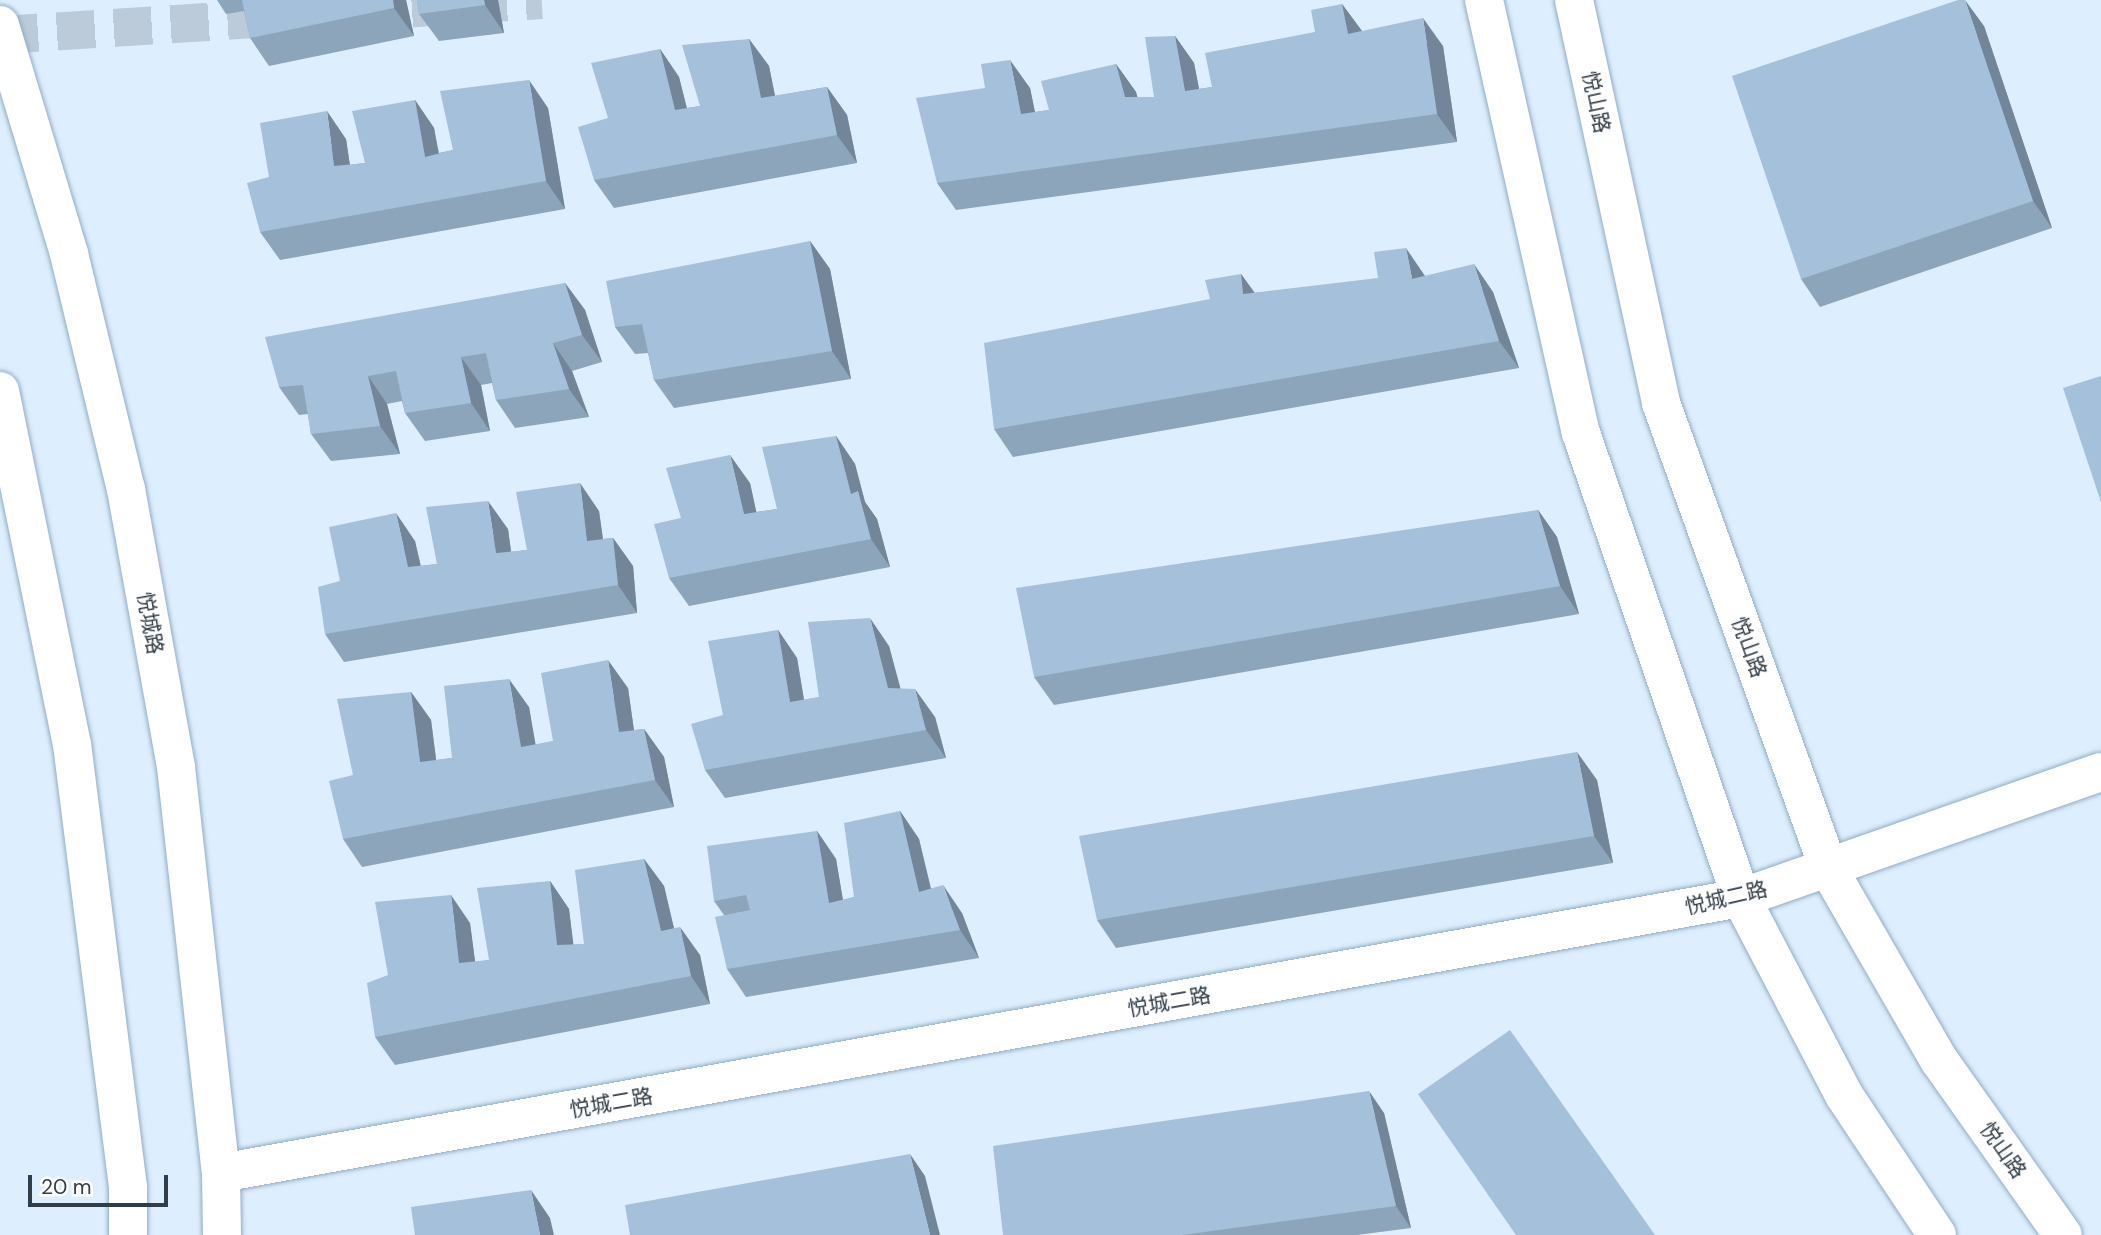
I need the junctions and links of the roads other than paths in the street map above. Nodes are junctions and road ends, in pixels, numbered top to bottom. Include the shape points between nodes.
1 (1484, 0) edge
2 (1574, 0) edge
3 (0, 25) edge
4 (0, 391) edge
5 (2101, 772) edge
6 (1828, 868) junction
7 (1741, 898) junction
8 (221, 1173) junction
9 (128, 1235) edge
10 (222, 1235) edge
11 (1937, 1235) edge
12 (2063, 1235) edge

1 - 7 main road via 1581,433
2 - 6 main road, 悦山路 via 1661,403
3 - 8 main road, 悦城路 via 69,254 126,489 176,767
4 - 9 main road via 72,744 128,1187
5 - 6 main road, 悦城二路
6 - 7 main road, 悦城二路
6 - 12 main road, 悦山路 via 1939,1060
7 - 8 main road, 悦城二路
7 - 11 main road via 1844,1095
8 - 10 main road, 悦城路

